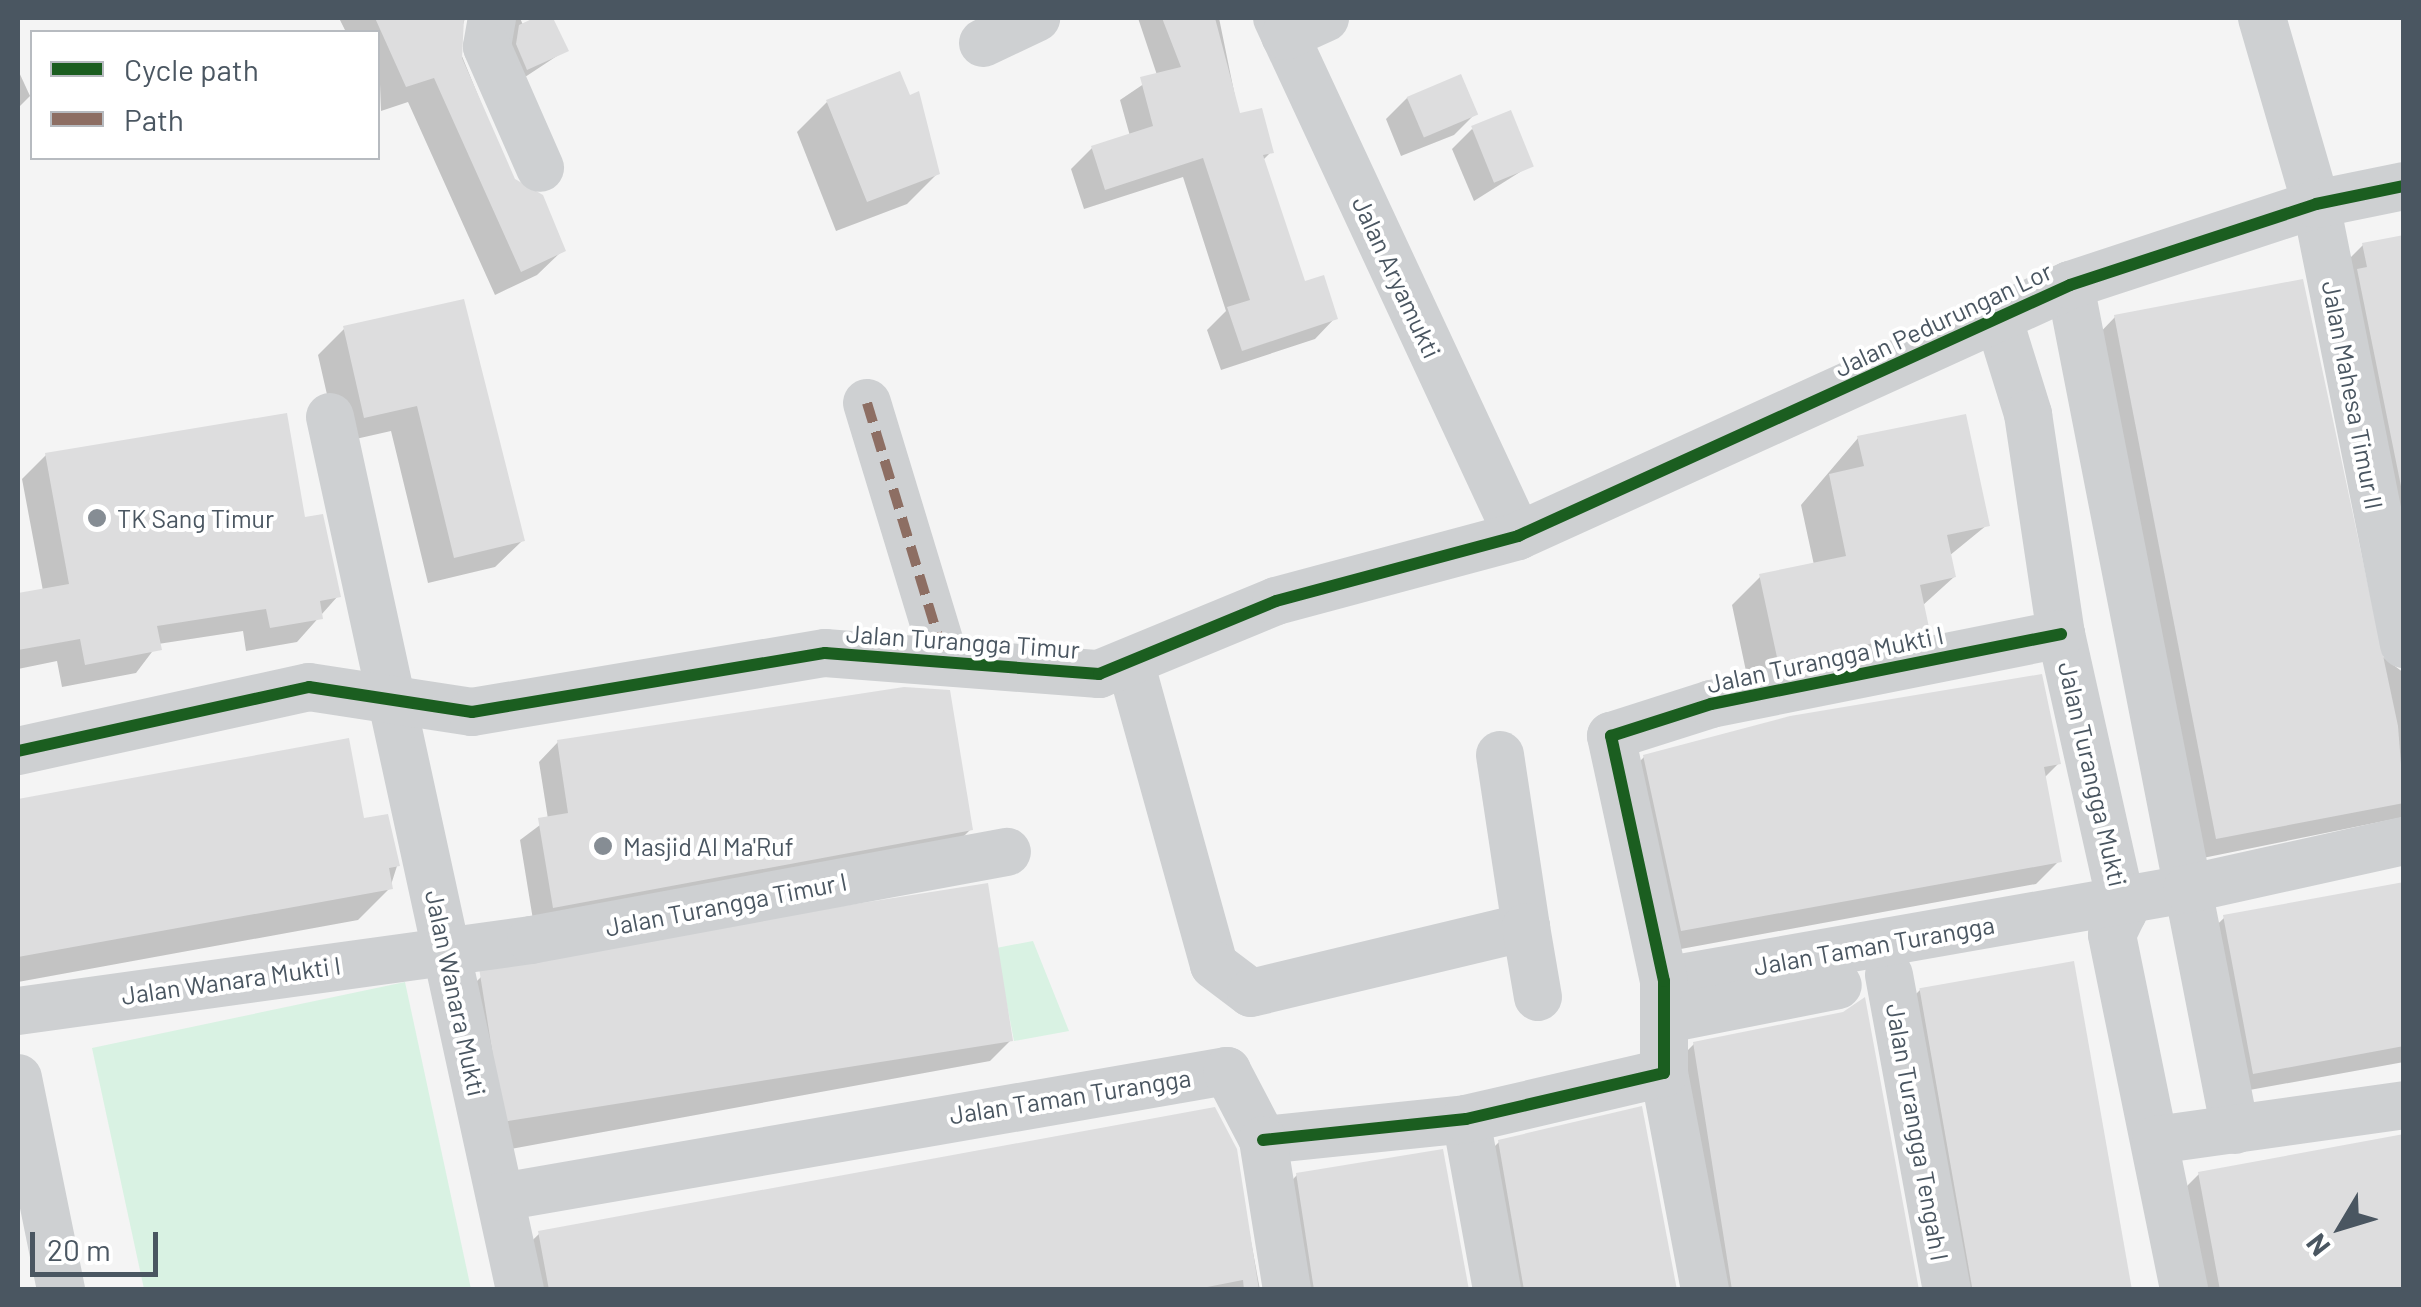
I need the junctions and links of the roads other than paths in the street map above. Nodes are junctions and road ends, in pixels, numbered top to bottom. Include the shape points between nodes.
1 (492, 18) edge
2 (1036, 18) edge
3 (2262, 18) edge
4 (1296, 24) edge
5 (983, 43) dead end
6 (540, 168) dead end
7 (2404, 186) edge
8 (2316, 204) junction
9 (2070, 285) junction
10 (1998, 316) junction
11 (867, 403) dead end
12 (330, 417) dead end
13 (1518, 536) junction
14 (2061, 634) junction
15 (2404, 644) edge
16 (944, 660) junction
17 (1130, 662) junction
18 (387, 698) junction
19 (18, 752) edge
20 (1500, 754) dead end
21 (2404, 841) edge
22 (1007, 852) dead end
23 (2187, 889) junction
24 (2116, 917) junction
25 (1526, 927) junction
26 (444, 948) junction
27 (1859, 970) junction
28 (1538, 998) dead end
29 (1665, 1000) junction
30 (18, 1012) edge
31 (1664, 1073) junction
32 (18, 1078) edge
33 (2404, 1106) edge
34 (1466, 1119) junction
35 (2235, 1130) junction
36 (1263, 1140) junction
37 (2156, 1140) junction
38 (502, 1198) junction
39 (61, 1290) edge
40 (520, 1290) edge
41 (1286, 1290) edge
42 (1497, 1290) edge
43 (1705, 1290) edge
44 (1946, 1290) edge
45 (2184, 1290) edge

1 - 6 street via 487,47
2 - 5 street
3 - 8 street, Jalan Mahesa Timur II
4 - 13 street, Jalan Aryamukti
7 - 8 street, Jalan Pedurungan Lor
8 - 9 street, Jalan Pedurungan Lor
8 - 15 street, Jalan Mahesa Timur II
9 - 10 street, Jalan Pedurungan Lor
9 - 23 street
10 - 13 street, Jalan Pedurungan Lor
10 - 14 street, Jalan Turangga Mukti via 2028,414
11 - 16 street
12 - 18 street, Jalan Wanara Mukti
13 - 17 street, Jalan Turangga Timur via 1276,600
14 - 24 street, Jalan Turangga Mukti
14 - 29 street, Jalan Turangga Mukti I via 1711,704 1611,736
16 - 17 street, Jalan Turangga Timur via 1099,674
16 - 18 street, Jalan Turangga Timur via 825,654 472,712
17 - 25 street via 1214,965 1228,981 1251,993
18 - 19 street, Jalan Turangga Timur via 309,686
18 - 26 street, Jalan Wanara Mukti
20 - 25 street
21 - 23 street, Jalan Taman Turangga
22 - 26 street, Jalan Turangga Timur I
23 - 24 street, Jalan Taman Turangga
23 - 35 street
24 - 27 street, Jalan Taman Turangga
24 - 37 street, Jalan Turangga Mukti
25 - 28 street
26 - 30 street, Jalan Wanara Mukti I
26 - 38 street, Jalan Wanara Mukti
27 - 29 street, Jalan Taman Turangga
27 - 44 street, Jalan Turangga Tengah I
29 - 31 street
31 - 34 street
31 - 43 street
32 - 39 street
33 - 35 street
34 - 36 street
34 - 42 street
35 - 37 street
36 - 38 street, Jalan Taman Turangga via 1227,1072
36 - 41 street
37 - 45 street, Jalan Turangga Mukti
38 - 40 street, Jalan Wanara Mukti

